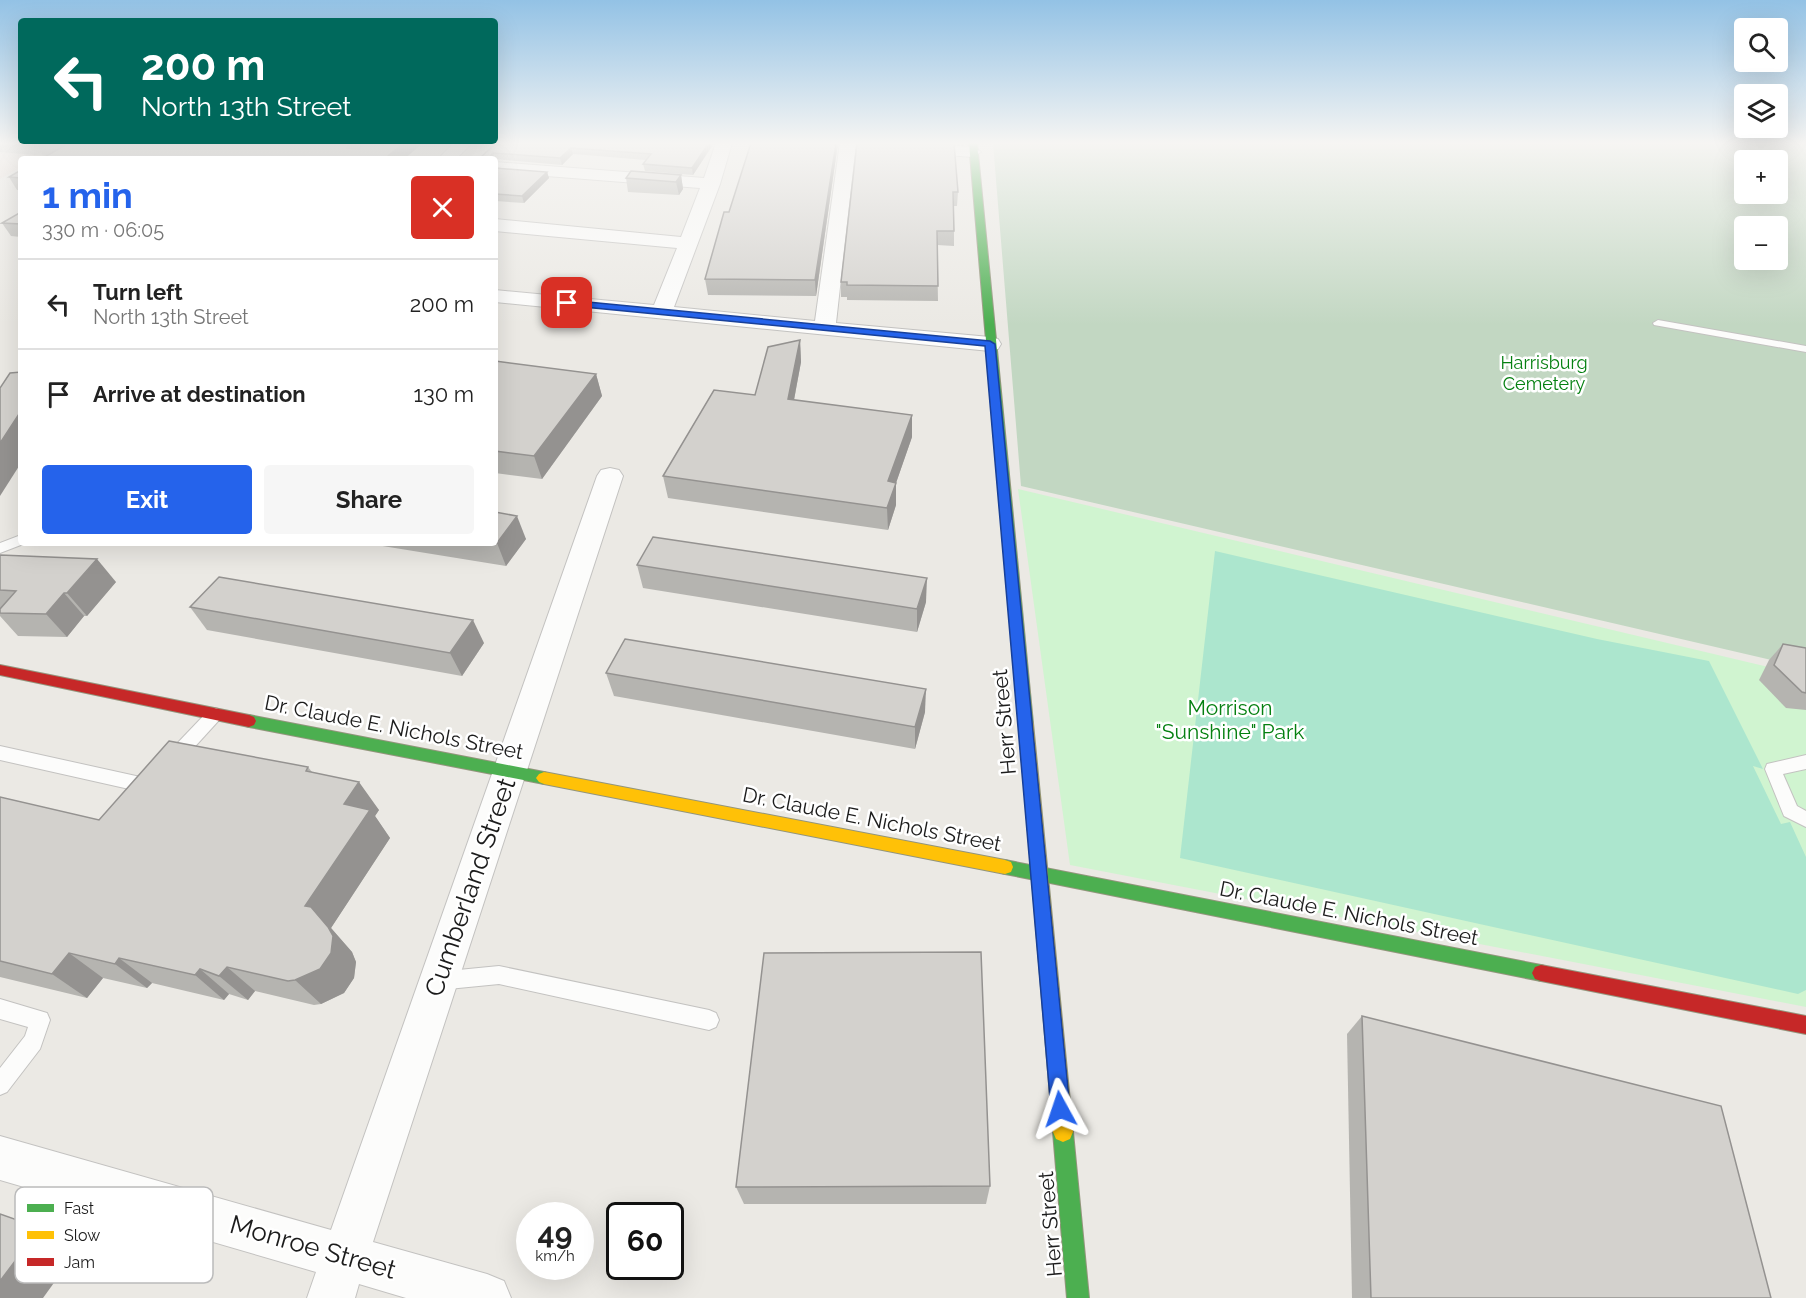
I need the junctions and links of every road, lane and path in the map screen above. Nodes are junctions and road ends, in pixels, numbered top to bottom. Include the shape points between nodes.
1 (703, 204) edge
2 (843, 204) edge
3 (978, 204) edge
4 (498, 225) edge
5 (687, 243) junction
6 (498, 296) edge
7 (662, 312) junction
8 (1658, 323) dead end
9 (825, 328) junction
10 (990, 344) junction
11 (1806, 349) edge
12 (610, 476) dead end
13 (18, 541) edge
14 (0, 548) edge
15 (0, 670) edge
16 (215, 714) junction
17 (0, 753) edge
18 (1806, 762) edge
19 (510, 771) junction
20 (1806, 820) edge
21 (1038, 873) junction
22 (438, 981) junction
23 (0, 1009) edge
24 (710, 1020) dead end
25 (1806, 1025) edge
26 (0, 1085) edge
27 (0, 1158) edge
28 (82, 1187) edge
29 (213, 1233) edge
30 (338, 1277) edge
31 (488, 1298) edge
32 (1078, 1298) edge

1 - 5 street
2 - 9 street
3 - 10 main road, Herr Street
4 - 5 street
5 - 7 street
6 - 7 street
7 - 9 street
8 - 11 lane
9 - 10 street
10 - 21 main road, Herr Street
12 - 19 street, Cumberland Street
13 - 14 lane
15 - 16 main road, Dr. Claude E. Nichols Street
16 - 17 lane via 147,786
16 - 19 main road, Dr. Claude E. Nichols Street
18 - 20 lane via 1773,769 1790,811
19 - 21 main road, Dr. Claude E. Nichols Street
19 - 22 street, Cumberland Street
21 - 25 main road, Dr. Claude E. Nichols Street
21 - 32 main road, Herr Street
22 - 24 lane via 499,975
22 - 30 street, Cumberland Street
23 - 26 lane via 40,1020 33,1042
27 - 28 street, Monroe Street
29 - 30 street, Monroe Street
30 - 31 street, Monroe Street

